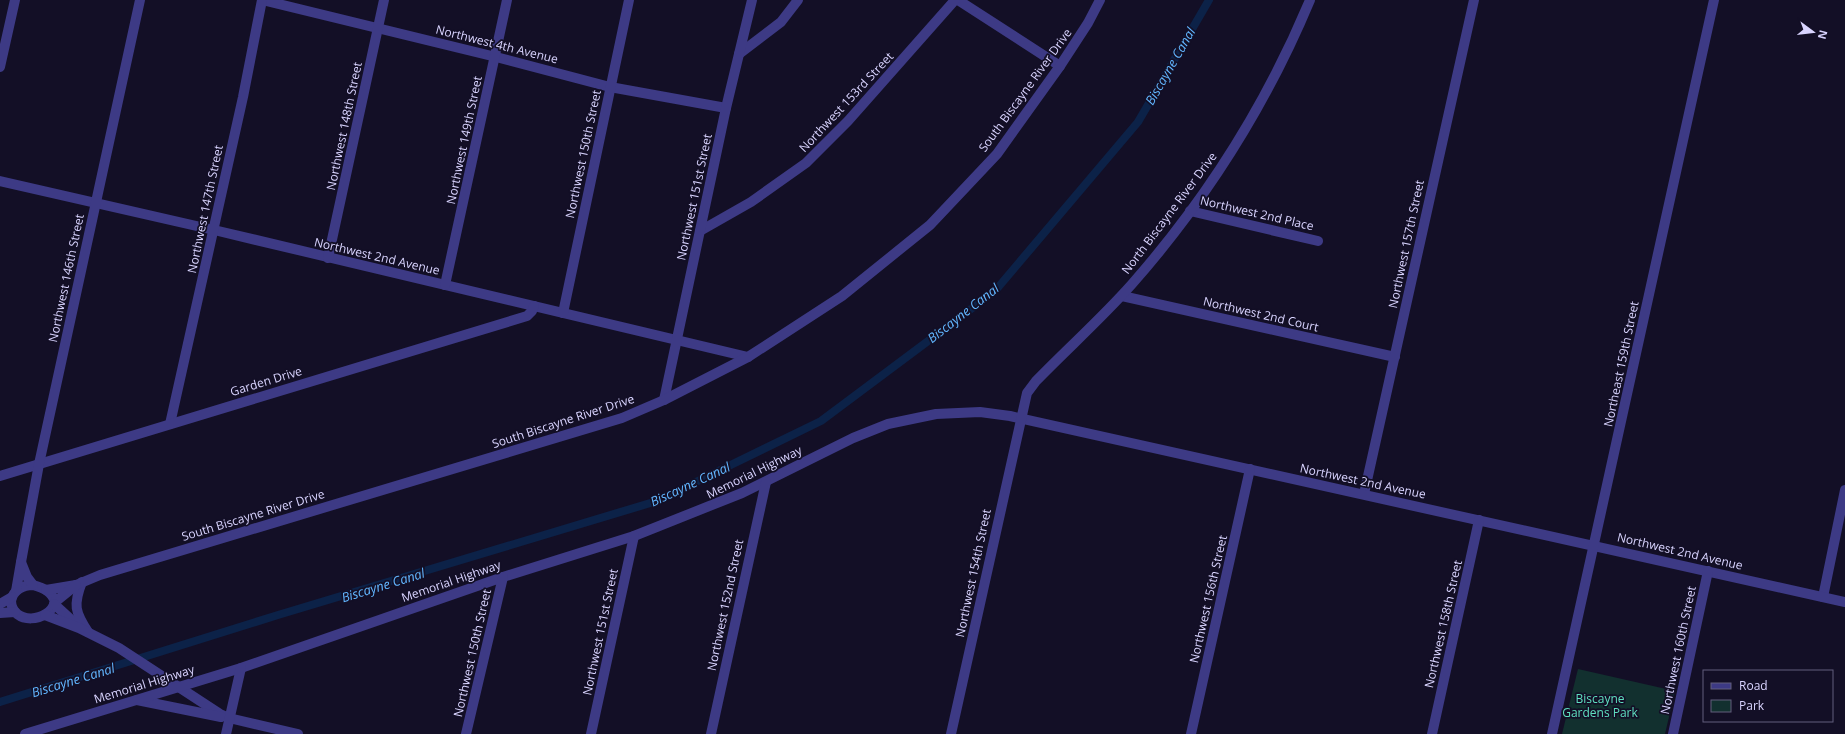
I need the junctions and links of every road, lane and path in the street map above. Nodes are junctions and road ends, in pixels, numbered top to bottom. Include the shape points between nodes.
1 (15, 0) edge
2 (140, 0) edge
3 (262, 0) edge
4 (384, 0) edge
5 (507, 0) edge
6 (630, 0) edge
7 (752, 0) edge
8 (798, 0) edge
9 (956, 0) edge
10 (1100, 0) edge
11 (1310, 0) edge
12 (1474, 0) edge
13 (1714, 0) edge
14 (378, 28) junction
15 (739, 54) junction
16 (496, 57) junction
17 (1060, 66) junction
18 (0, 67) edge
19 (610, 87) junction
20 (726, 108) junction
21 (0, 181) edge
22 (96, 202) junction
23 (1190, 211) junction
24 (214, 230) junction
25 (700, 231) junction
26 (1318, 241) dead end
27 (328, 258) junction
28 (445, 285) junction
29 (1122, 296) junction
30 (534, 306) junction
31 (563, 313) junction
32 (677, 341) junction
33 (748, 357) junction
34 (1395, 357) junction
35 (664, 400) junction
36 (1020, 418) junction
37 (170, 424) junction
38 (875, 429) joint
39 (39, 464) junction
40 (1250, 469) junction
41 (0, 476) edge
42 (766, 482) junction
43 (1845, 490) edge
44 (1364, 494) junction
45 (1479, 520) junction
46 (634, 536) junction
47 (1594, 546) junction
48 (21, 562) junction
49 (1708, 571) junction
50 (503, 577) junction
51 (79, 584) junction
52 (33, 585) junction
53 (46, 590) junction
54 (14, 594) junction
55 (1823, 597) junction
56 (1845, 602) edge
57 (54, 603) junction
58 (0, 604) edge
59 (15, 612) junction
60 (0, 613) edge
61 (45, 616) junction
62 (84, 630) junction
63 (240, 668) junction
64 (178, 686) junction
65 (136, 699) junction
66 (229, 718) junction
67 (25, 734) edge
68 (226, 734) edge
69 (298, 734) edge
70 (466, 734) edge
71 (591, 734) edge
72 (711, 734) edge
73 (951, 734) edge
74 (1191, 734) edge
75 (1432, 734) edge
76 (1552, 734) edge
77 (1673, 734) edge

1 - 18 street
2 - 22 street, Northwest 146th Street
3 - 14 street, Northwest 4th Avenue
3 - 24 street, Northwest 147th Street
4 - 14 street, Northwest 148th Street
5 - 16 street, Northwest 149th Street
6 - 19 street, Northwest 150th Street
7 - 15 street, Northwest 151st Street
8 - 15 street via 780,22
9 - 17 street
9 - 25 street, Northwest 153rd Street via 848,121 806,163 751,202
10 - 17 street, South Biscayne River Drive
11 - 23 street, North Biscayne River Drive via 1254,114
12 - 34 street, Northwest 157th Street
13 - 47 street, Northeast 159th Street
14 - 16 street, Northwest 4th Avenue
14 - 27 street, Northwest 148th Street
15 - 20 street, Northwest 151st Street
16 - 19 street, Northwest 4th Avenue
16 - 28 street, Northwest 149th Street
17 - 33 street, South Biscayne River Drive via 997,154 930,225 842,296
19 - 20 street, Northwest 4th Avenue
19 - 31 street, Northwest 150th Street
20 - 25 street, Northwest 151st Street
21 - 22 street, Northwest 2nd Avenue
22 - 24 street, Northwest 2nd Avenue
22 - 39 street, Northwest 146th Street
23 - 26 street, Northwest 2nd Place
23 - 29 street, North Biscayne River Drive
24 - 27 street, Northwest 2nd Avenue
24 - 37 street, Northwest 147th Street
25 - 32 street, Northwest 151st Street
27 - 28 street, Northwest 2nd Avenue
28 - 30 street, Northwest 2nd Avenue
29 - 34 street, Northwest 2nd Court
29 - 36 street, North Biscayne River Drive via 1032,385
30 - 31 street, Northwest 2nd Avenue
30 - 37 street, Garden Drive via 527,316
31 - 32 street, Northwest 2nd Avenue
32 - 33 street, Northwest 2nd Avenue
32 - 35 street, Northwest 151st Street
33 - 35 street, South Biscayne River Drive
34 - 44 street, Northwest 157th Street
35 - 51 street, South Biscayne River Drive via 622,418 108,573
36 - 38 street, Northwest 2nd Avenue via 980,412 936,414 899,420
36 - 40 street, Northwest 2nd Avenue
36 - 73 street, Northwest 154th Street
37 - 39 street, Garden Drive
38 - 42 street, Memorial Highway
39 - 41 street, Garden Drive
39 - 48 street, Northwest 146th Street
40 - 44 street, Northwest 2nd Avenue
40 - 74 street, Northwest 156th Street
42 - 46 street, Memorial Highway via 708,508
42 - 72 street, Northwest 152nd Street
43 - 55 street
44 - 45 street, Northwest 2nd Avenue
45 - 47 street, Northwest 2nd Avenue
45 - 75 street, Northwest 158th Street
46 - 50 street, Memorial Highway
46 - 71 street, Northwest 151st Street
47 - 49 street, Northwest 2nd Avenue
47 - 76 street, Northeast 159th Street
48 - 52 street
48 - 54 street, Northwest 146th Street
49 - 55 street, Northwest 2nd Avenue
49 - 77 street, Northwest 160th Street
50 - 63 street, Memorial Highway
50 - 70 street, Northwest 150th Street
51 - 53 street, South Biscayne River Drive
51 - 57 street, South Biscayne River Drive
51 - 62 street via 76,607
52 - 53 street
52 - 54 street via 24,586
53 - 57 street via 53,596
54 - 58 street
54 - 59 street via 11,605
55 - 56 street, Northwest 2nd Avenue
57 - 61 street
57 - 62 street
59 - 60 street
59 - 61 street via 30,619
61 - 62 street
62 - 64 street via 119,648
63 - 64 street, Memorial Highway
63 - 66 street
64 - 65 street, Memorial Highway
64 - 66 street
65 - 66 street
65 - 67 street, Memorial Highway
66 - 68 street
66 - 69 street

